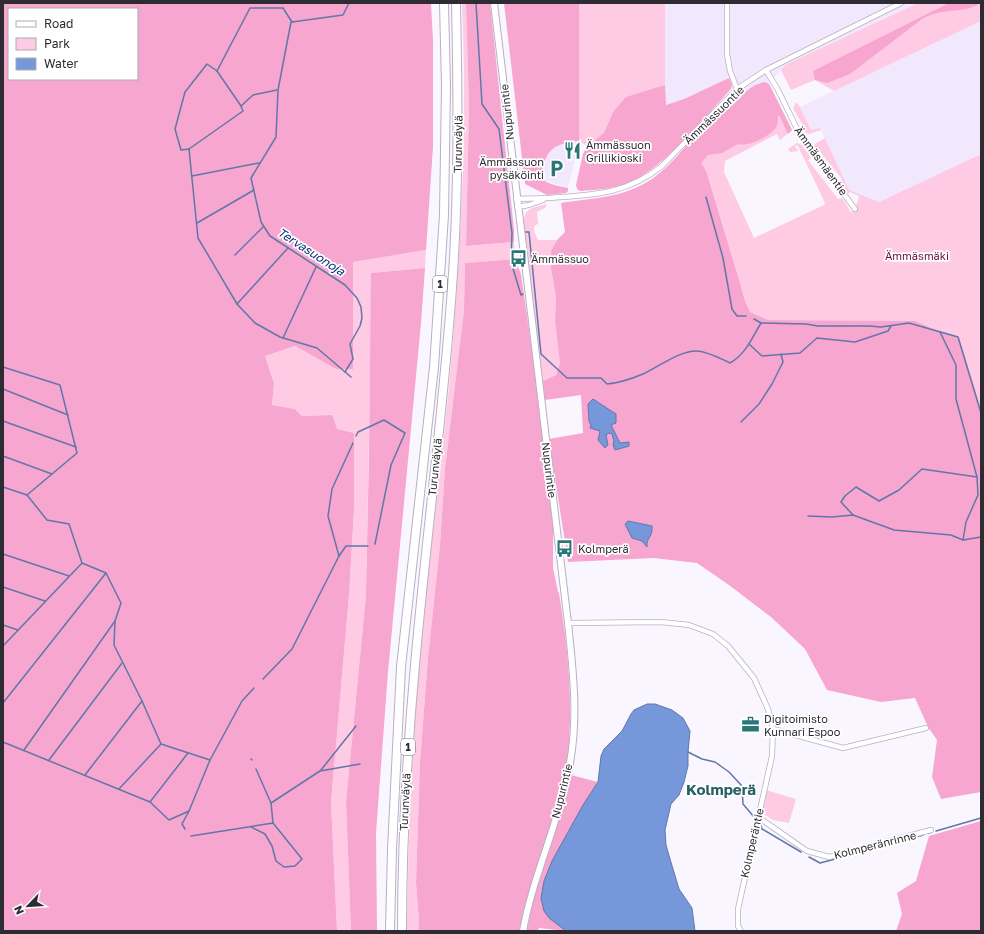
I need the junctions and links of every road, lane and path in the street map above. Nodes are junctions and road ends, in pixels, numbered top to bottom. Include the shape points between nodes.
1 (444, 3) edge
2 (456, 3) edge
3 (494, 3) edge
4 (727, 3) edge
5 (901, 3) edge
6 (766, 70) junction
7 (737, 89) junction
8 (516, 199) junction
9 (546, 199) junction
10 (518, 207) junction
11 (855, 209) dead end
12 (568, 623) junction
13 (926, 728) dead end
14 (773, 729) junction
15 (758, 817) junction
16 (931, 830) dead end
17 (390, 931) edge
18 (402, 931) edge
19 (523, 931) edge
20 (741, 931) edge

1 - 17 highway, Turunväylä / 1 via 444,215 434,367 401,667
2 - 18 highway, Turunväylä / 1 via 458,156 452,288 414,665 403,848
3 - 8 main road, Nupurintie
4 - 7 street via 727,54
5 - 6 street, Ämmässuontie
6 - 7 street, Ämmässuontie
6 - 11 street, Ämmäsmäentie via 800,135
7 - 9 street, Ämmässuontie via 662,166 632,186 617,191
8 - 9 street, Ämmässuontie
8 - 10 main road, Nupurintie
9 - 10 street, Ämmässuontie
10 - 12 main road, Nupurintie
12 - 14 street, Kolmperäntie via 661,622 689,625 714,634 728,646 754,678 768,709
12 - 19 main road, Nupurintie via 575,693 575,730 569,768
13 - 14 street via 843,748
14 - 15 street, Kolmperäntie via 772,756
15 - 16 street, Kolmperänrinne via 807,851 829,857
15 - 20 street, Kolmperäntie via 738,909 738,926

